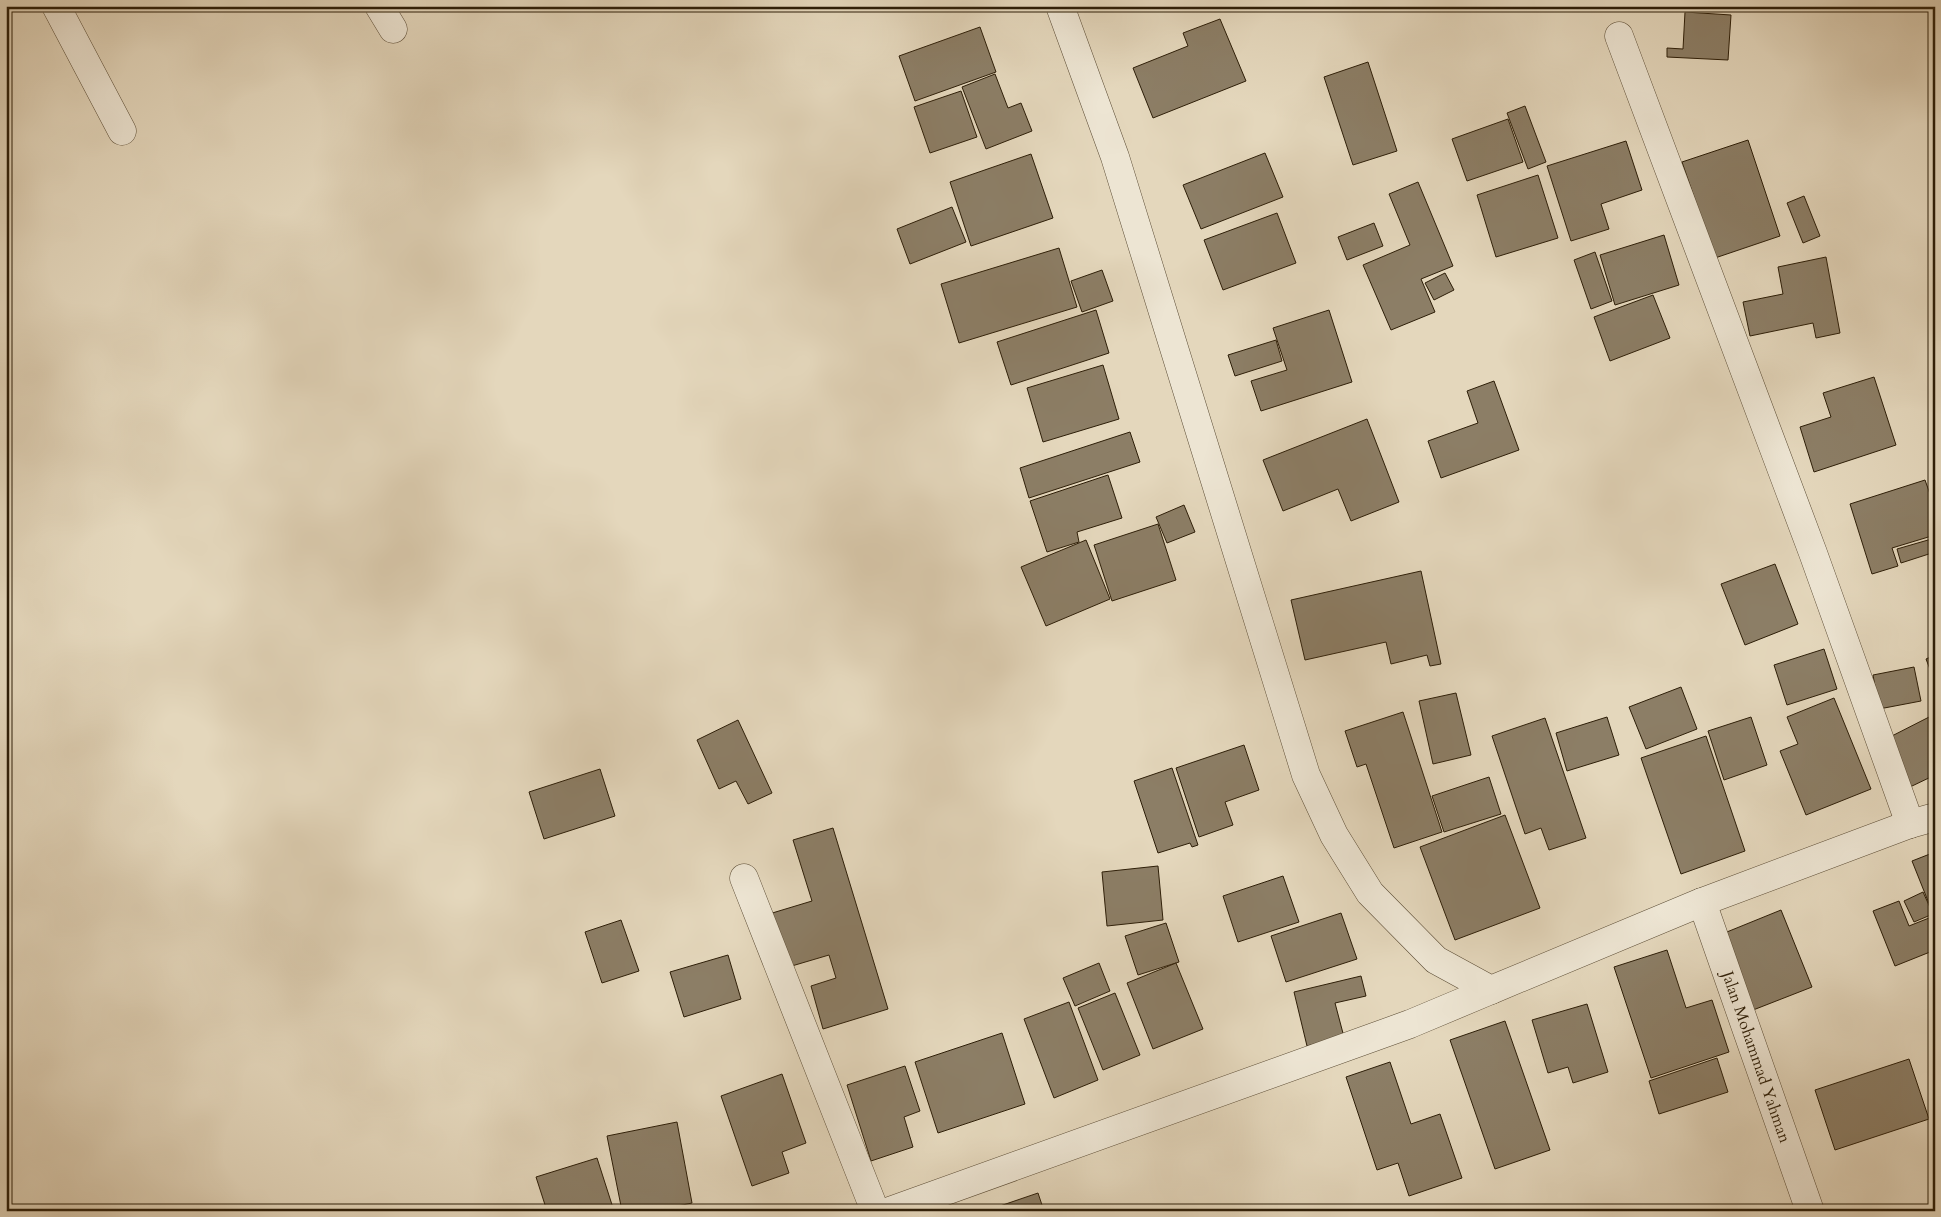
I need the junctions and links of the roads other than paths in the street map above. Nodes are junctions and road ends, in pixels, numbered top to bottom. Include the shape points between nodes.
1 (56, 6) edge
2 (379, 6) edge
3 (1060, 6) edge
4 (393, 29) dead end
5 (1619, 36) dead end
6 (122, 132) dead end
7 (1922, 820) edge
8 (744, 878) dead end
9 (1702, 902) junction
10 (1491, 990) junction
11 (874, 1211) edge
12 (890, 1211) edge
13 (1810, 1211) edge

1 - 6 street
2 - 4 street
3 - 10 street via 1115,157 1306,775 1334,835 1370,893 1436,960
5 - 7 street via 1813,553
7 - 9 street
8 - 11 street
9 - 10 street
9 - 13 street, Jalan Mohammad Yahman
10 - 12 street via 1410,1024

